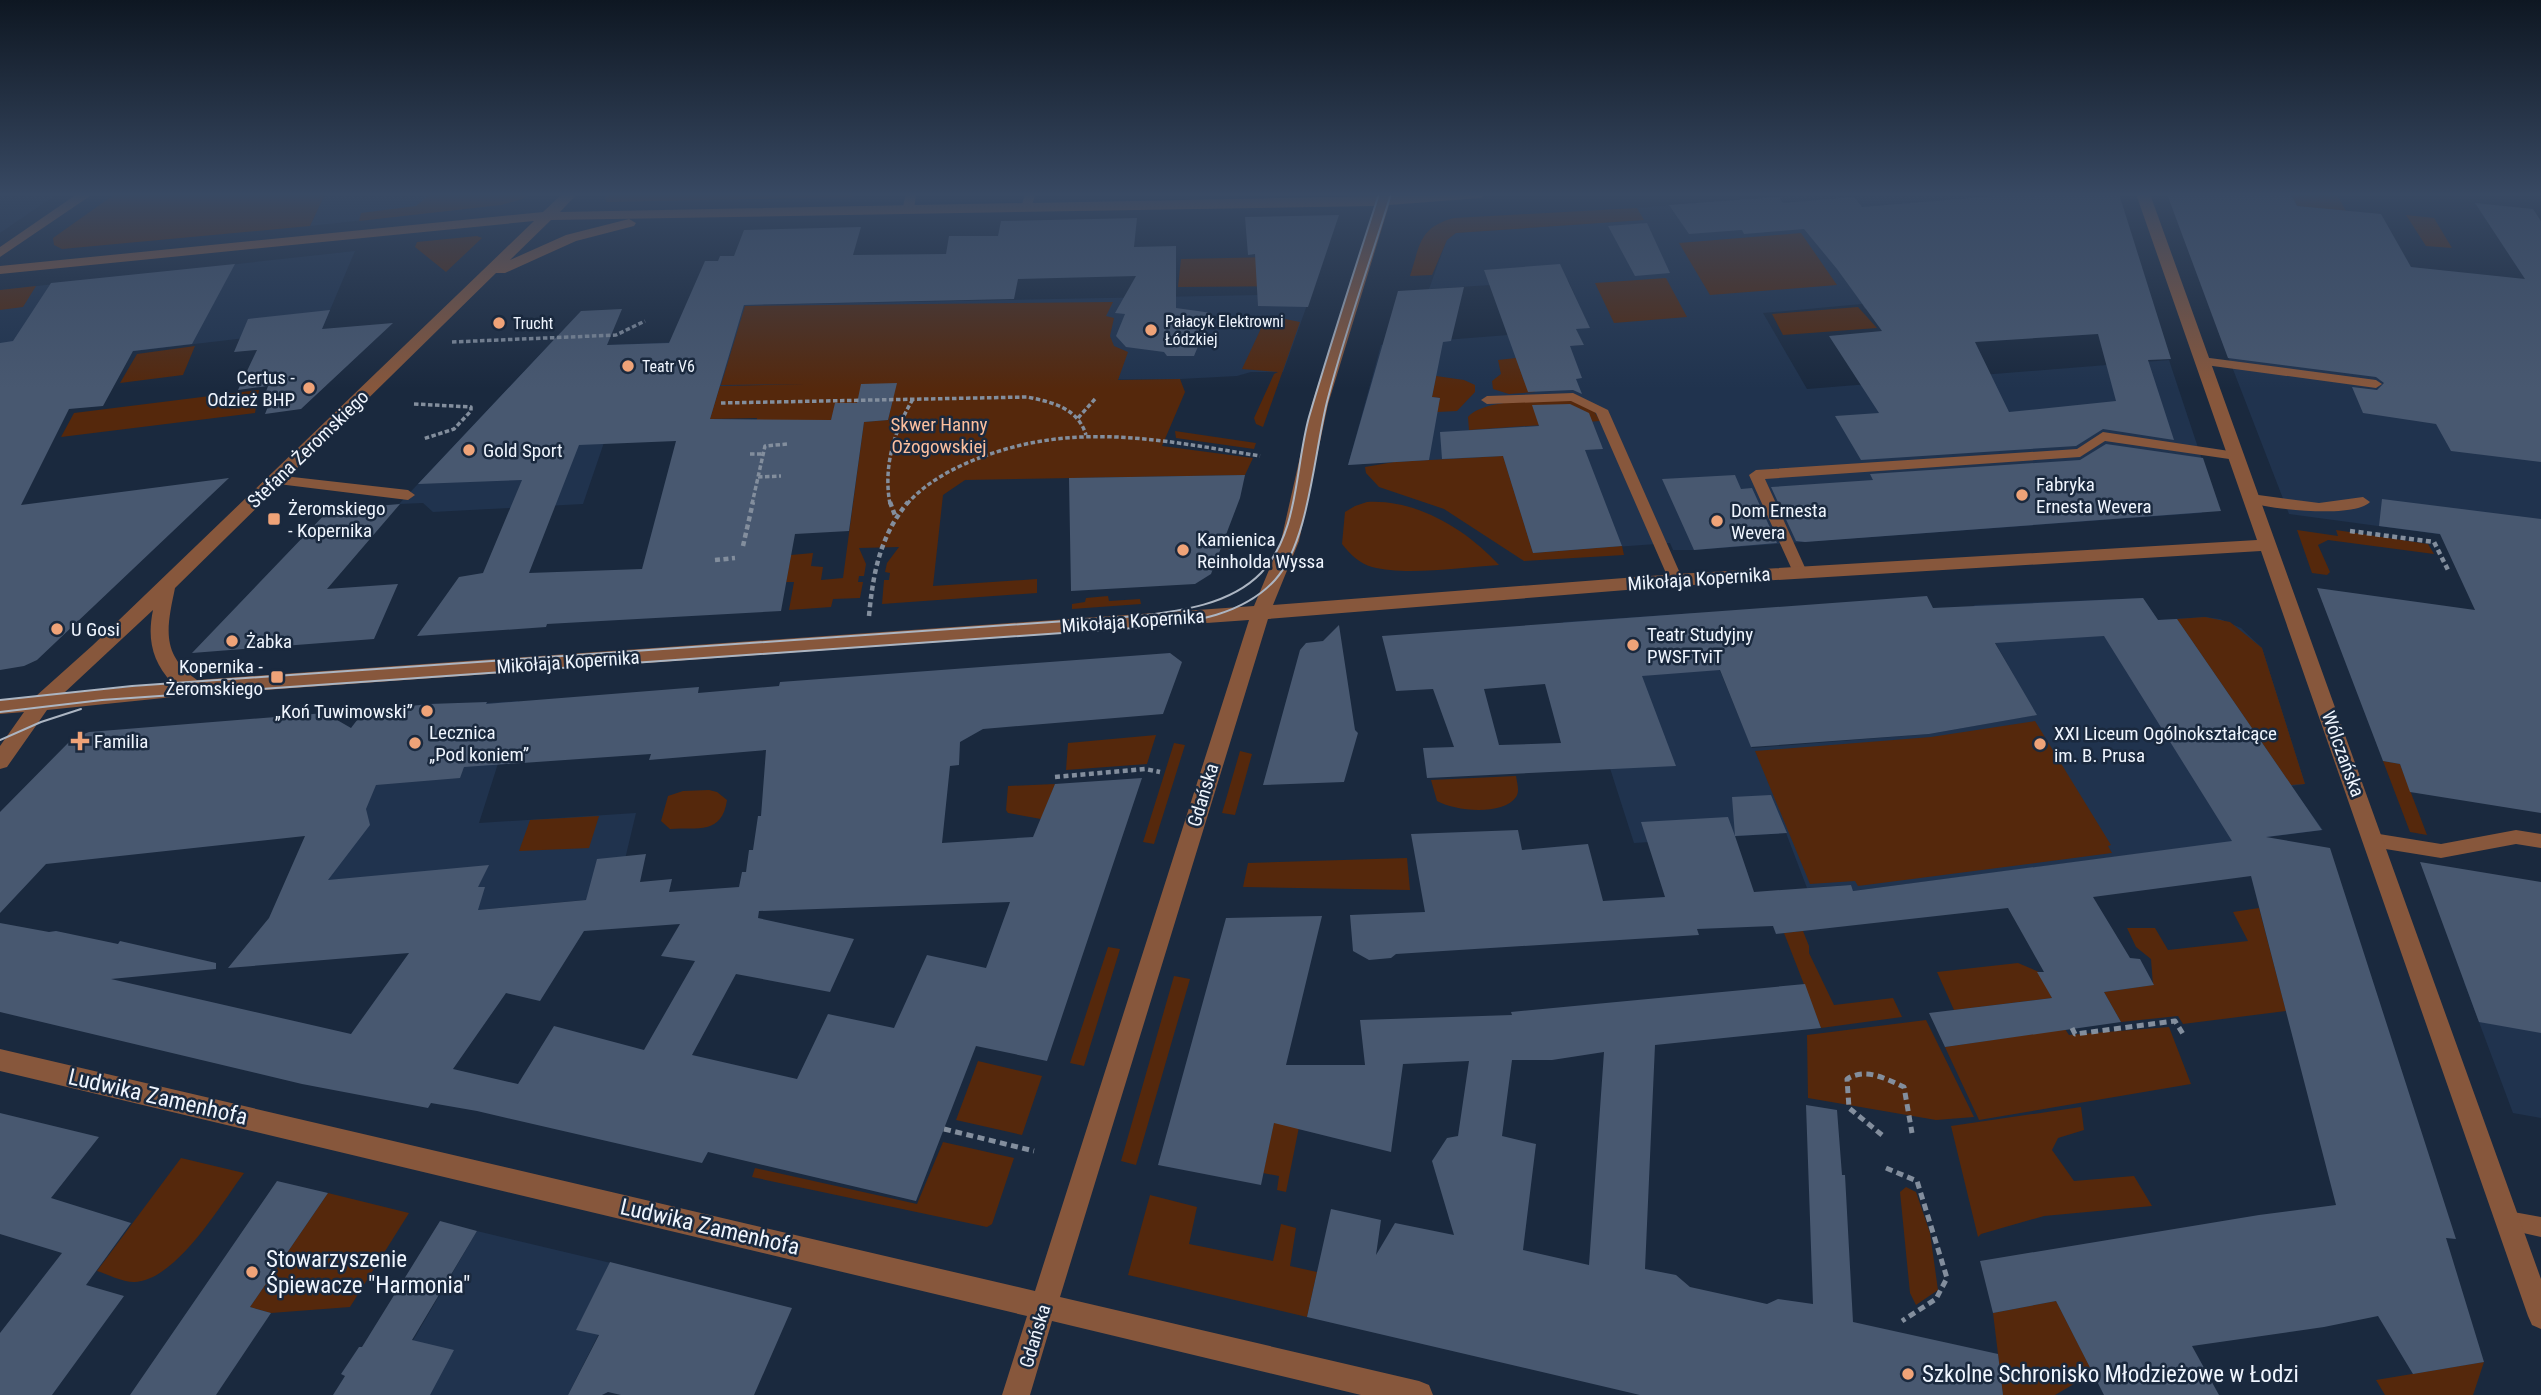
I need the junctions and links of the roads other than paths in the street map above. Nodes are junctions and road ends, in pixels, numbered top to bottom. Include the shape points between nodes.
1 (111, 259) edge
2 (504, 259) edge
3 (523, 259) edge
4 (1366, 259) edge
5 (2166, 259) edge
6 (0, 270) edge
7 (484, 278) junction
8 (2202, 361) junction
9 (2376, 384) dead end
10 (1487, 400) dead end
11 (2236, 456) junction
12 (275, 480) junction
13 (408, 495) dead end
14 (2251, 499) junction
15 (2363, 502) dead end
16 (2267, 545) junction
17 (1800, 572) junction
18 (1676, 580) junction
19 (167, 585) junction
20 (1261, 611) junction
21 (193, 688) junction
22 (43, 701) junction
23 (0, 707) edge
24 (0, 716) edge
25 (0, 761) edge
26 (2373, 840) junction
27 (2541, 841) edge
28 (0, 1060) edge
29 (2508, 1220) junction
30 (2541, 1227) edge
31 (1044, 1306) junction
32 (2541, 1315) edge
33 (1016, 1395) edge
34 (1419, 1395) edge

1 - 6 street
2 - 7 street, Stefana Żeromskiego
3 - 7 street
4 - 20 street, Gdańska via 1320,404 1290,541
5 - 8 street, Wólczańska
7 - 12 street, Stefana Żeromskiego
8 - 9 lane
8 - 11 street, Wólczańska
10 - 18 lane via 1573,397 1601,410
11 - 14 street, Wólczańska
11 - 17 lane via 2103,436 2080,453 1756,475
12 - 13 lane
12 - 19 street, Stefana Żeromskiego
14 - 15 lane via 2319,508
14 - 16 street, Wólczańska
16 - 17 street, Mikołaja Kopernika
16 - 26 street, Wólczańska
17 - 18 street, Mikołaja Kopernika
18 - 20 street, Mikołaja Kopernika
19 - 21 street via 160,651 168,667
19 - 22 street, Stefana Żeromskiego
20 - 21 street, Mikołaja Kopernika
20 - 31 street, Gdańska
21 - 22 street, Mikołaja Kopernika
22 - 23 street, Mikołaja Kopernika
22 - 24 street, Stefana Żeromskiego
22 - 25 street, Stefana Żeromskiego
26 - 27 lane via 2441,851 2515,837
26 - 29 street, Wólczańska
28 - 31 street, Ludwika Zamenhofa
29 - 30 lane
29 - 32 street, Wólczańska
31 - 33 street, Gdańska
31 - 34 street, Ludwika Zamenhofa

